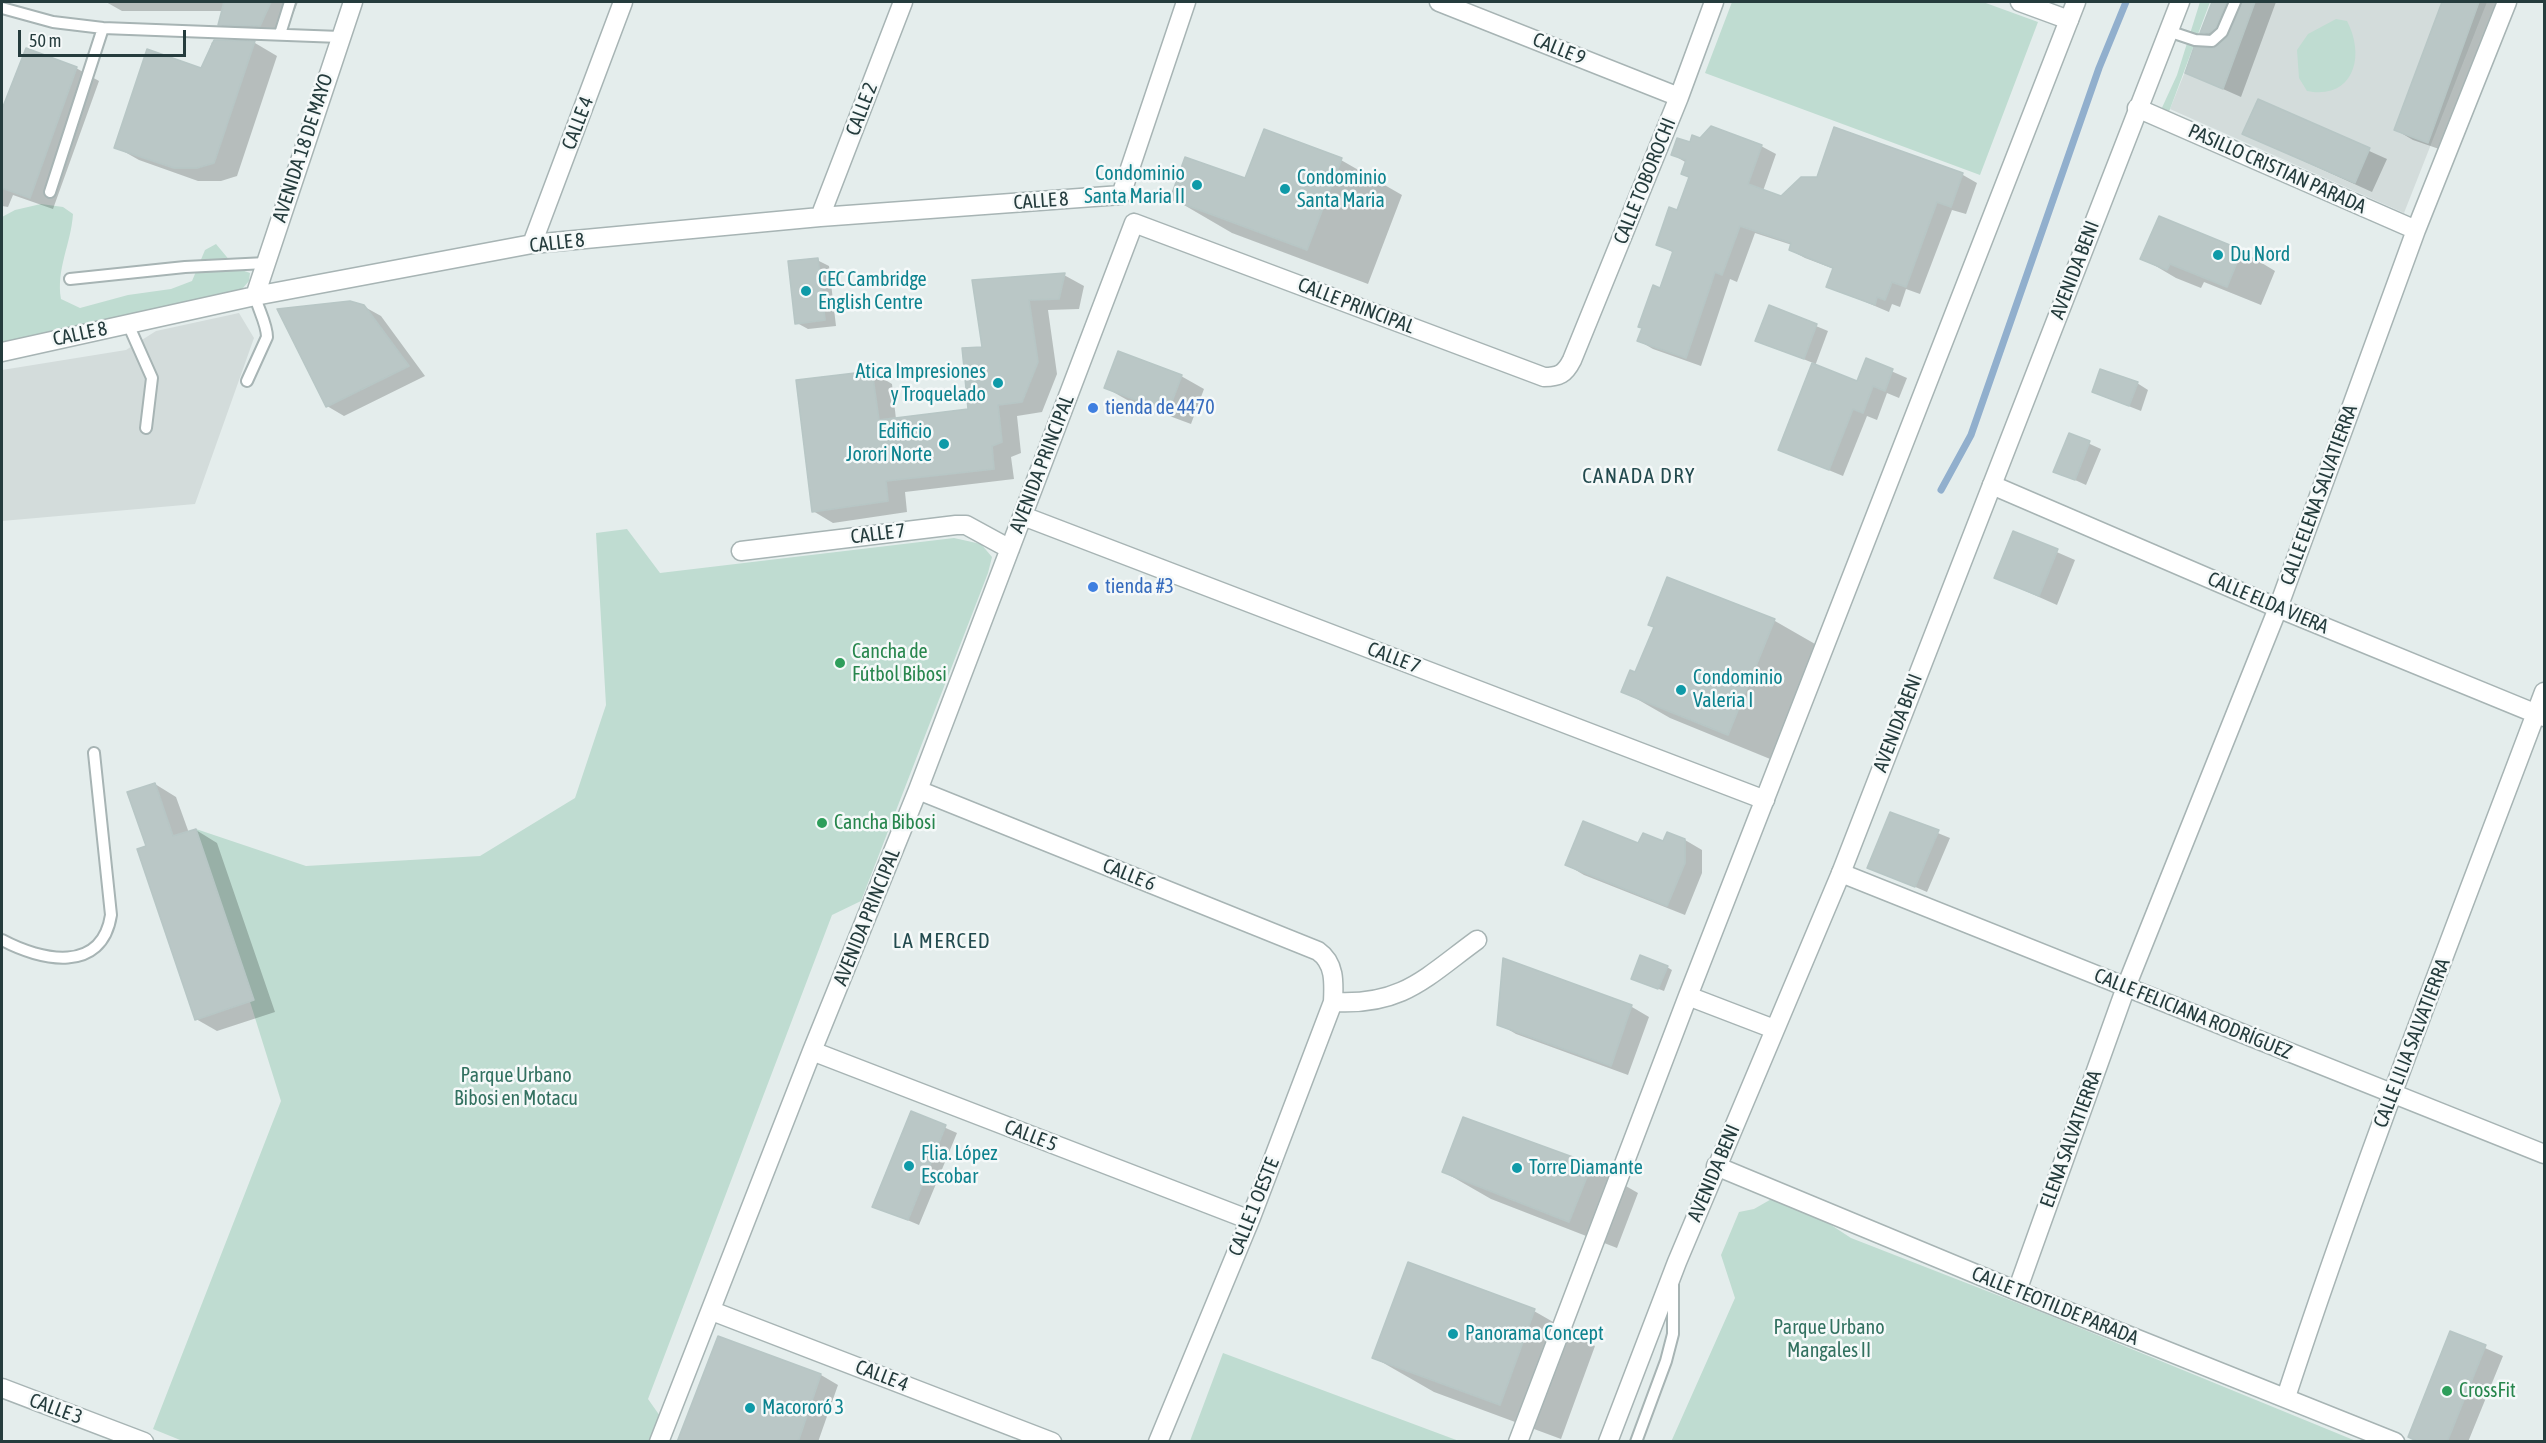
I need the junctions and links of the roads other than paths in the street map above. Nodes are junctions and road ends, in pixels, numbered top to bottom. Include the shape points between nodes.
1 (290, 2) edge
2 (353, 2) edge
3 (623, 2) edge
4 (903, 2) edge
5 (1186, 2) edge
6 (1439, 2) edge
7 (1714, 2) edge
8 (2020, 2) edge
9 (2076, 2) edge
10 (2180, 2) edge
11 (2235, 2) edge
12 (2507, 2) edge
13 (2, 8) edge
14 (2069, 20) junction
15 (103, 28) junction
16 (2168, 31) junction
17 (280, 34) junction
18 (340, 38) junction
19 (1679, 97) junction
20 (2137, 108) junction
21 (50, 192) dead end
22 (1121, 195) junction
23 (820, 217) junction
24 (1134, 223) junction
25 (2416, 230) junction
26 (532, 244) junction
27 (266, 262) junction
28 (70, 279) dead end
29 (255, 296) junction
30 (128, 324) junction
31 (2, 352) edge
32 (1572, 360) joint
33 (247, 381) dead end
34 (146, 428) dead end
35 (1992, 485) junction
36 (1023, 516) junction
37 (1010, 549) junction
38 (741, 551) dead end
39 (2278, 608) junction
40 (2544, 692) edge
41 (2540, 715) edge
42 (94, 753) dead end
43 (918, 790) junction
44 (1765, 800) junction
45 (1841, 873) junction
46 (2, 940) edge
47 (1477, 940) dead end
48 (1332, 970) joint
49 (2126, 987) junction
50 (1689, 996) junction
51 (1333, 1002) junction
52 (1774, 1029) junction
53 (812, 1051) junction
54 (2393, 1094) junction
55 (2544, 1154) edge
56 (1716, 1166) junction
57 (1250, 1220) junction
58 (1672, 1274) junction
59 (2017, 1291) junction
60 (712, 1311) junction
61 (2, 1388) edge
62 (2286, 1397) junction
63 (144, 1442) edge
64 (659, 1442) edge
65 (1052, 1442) edge
66 (1158, 1442) edge
67 (1518, 1442) edge
68 (1608, 1442) edge
69 (1636, 1442) edge
70 (2395, 1442) edge

1 - 17 lane
2 - 18 street, AVENIDA 18 DE MAYO
3 - 26 street, CALLE 4
4 - 23 street, CALLE 2
5 - 22 street
6 - 19 street, CALLE 9
7 - 19 street, CALLE TOBOROCHI
8 - 14 street
9 - 14 street
10 - 16 street, AVENIDA BENI
11 - 16 lane via 2222,32 2212,41
12 - 25 street, CALLE ELENA SALVATIERRA
13 - 15 lane via 53,22
14 - 44 street
15 - 17 lane
15 - 21 lane
16 - 20 street, AVENIDA BENI
17 - 18 lane
18 - 27 street, AVENIDA 18 DE MAYO
19 - 32 street, CALLE TOBOROCHI
20 - 25 street, PASILLO CRISTIAN PARADA
20 - 35 street, AVENIDA BENI
22 - 23 street, CALLE 8
22 - 24 street
23 - 26 street, CALLE 8
24 - 32 street, CALLE PRINCIPAL via 1544,377 1566,372
24 - 36 street, AVENIDA PRINCIPAL
25 - 39 street, CALLE ELENA SALVATIERRA
26 - 29 street, CALLE 8
27 - 28 lane
27 - 29 street, AVENIDA 18 DE MAYO
29 - 30 street, CALLE 8
29 - 33 lane via 267,337
30 - 31 street, CALLE 8
30 - 34 lane via 152,378
35 - 39 street, CALLE ELDA VIERA
35 - 45 street, AVENIDA BENI
36 - 37 street, AVENIDA PRINCIPAL
36 - 44 street, CALLE 7
37 - 38 street, CALLE 7 via 966,525 956,525
37 - 43 street, AVENIDA PRINCIPAL
39 - 41 street, CALLE ELDA VIERA
39 - 49 street, CALLE ELENA SALVATIERRA
40 - 41 street, CALLE LILIA SALVATIERRA
41 - 54 street, CALLE LILIA SALVATIERRA
42 - 46 lane via 111,915 108,932 98,946 82,955 59,958 20,950
43 - 48 street, CALLE 6 via 1318,951
43 - 53 street, AVENIDA PRINCIPAL
44 - 50 street
45 - 49 street, CALLE FELICIANA RODRÍGUEZ
45 - 52 street, AVENIDA BENI
47 - 51 street via 1396,996 1356,1003
48 - 51 street, CALLE 1 OESTE
49 - 54 street, CALLE FELICIANA RODRÍGUEZ
49 - 59 street, ELENA SALVATIERRA
50 - 52 street
50 - 67 street
51 - 57 street, CALLE 1 OESTE
52 - 56 street, AVENIDA BENI
53 - 57 street, CALLE 5
53 - 60 street, AVENIDA PRINCIPAL
54 - 55 street, CALLE FELICIANA RODRÍGUEZ
54 - 62 street, CALLE LILIA SALVATIERRA
56 - 58 street, AVENIDA BENI
56 - 59 street, CALLE TEOTILDE PARADA
57 - 66 street, CALLE 1 OESTE
58 - 68 street, AVENIDA BENI
58 - 69 lane via 1673,1334
59 - 62 street, CALLE TEOTILDE PARADA
60 - 64 street, AVENIDA PRINCIPAL
60 - 65 street, CALLE 4
61 - 63 street, CALLE 3
62 - 70 street, CALLE TEOTILDE PARADA

